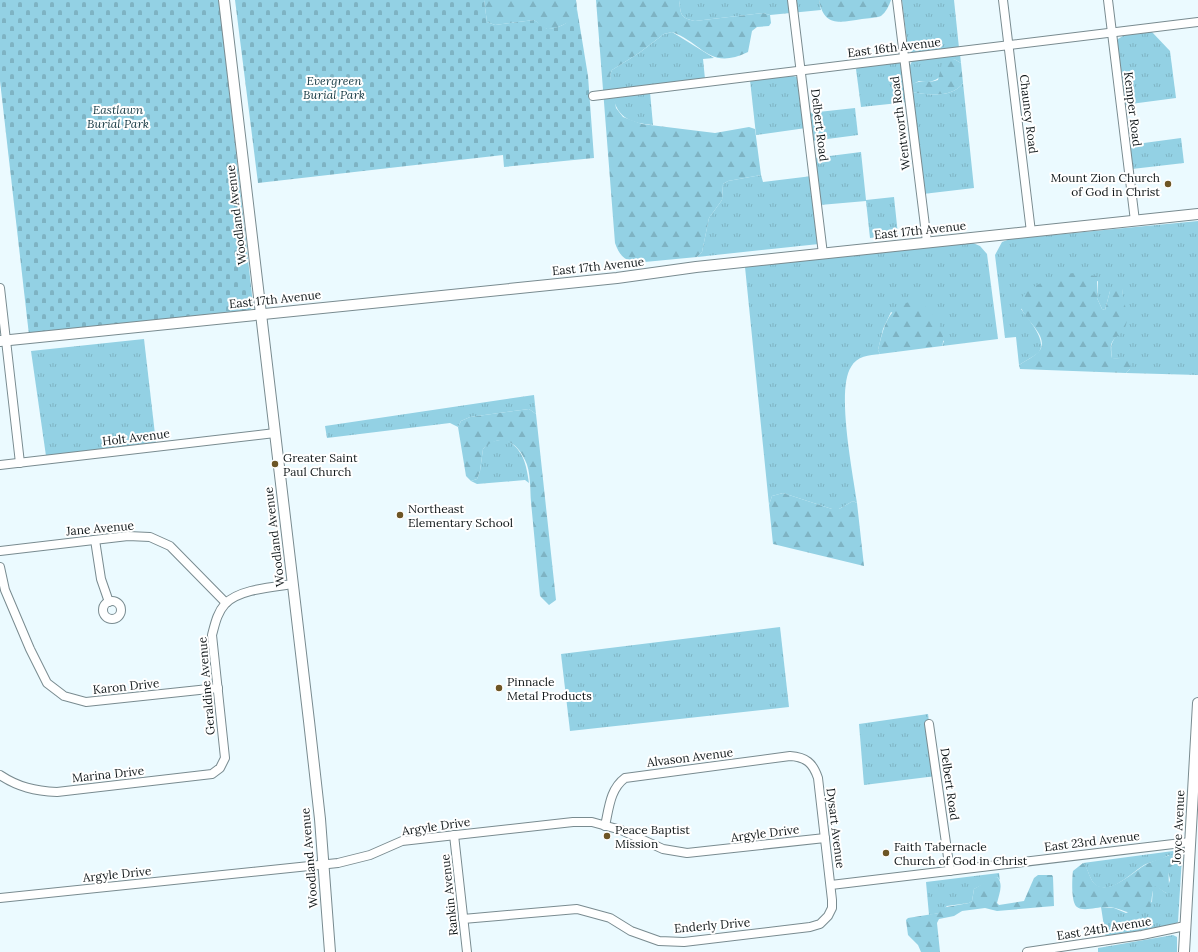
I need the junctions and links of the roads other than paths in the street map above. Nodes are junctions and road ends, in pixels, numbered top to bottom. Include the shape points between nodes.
1 (224, 0) edge
2 (792, 0) edge
3 (897, 0) edge
4 (1003, 0) edge
5 (1108, 0) edge
6 (1198, 22) edge
7 (1112, 32) junction
8 (1008, 45) junction
9 (904, 58) junction
10 (801, 71) junction
11 (592, 96) dead end
12 (1198, 214) edge
13 (1135, 221) junction
14 (1031, 232) junction
15 (927, 242) junction
16 (823, 254) junction
17 (0, 288) edge
18 (260, 314) junction
19 (3, 341) edge
20 (275, 433) junction
21 (20, 463) junction
22 (0, 465) edge
23 (95, 540) junction
24 (0, 551) edge
25 (0, 567) edge
26 (293, 584) junction
27 (109, 602) dead end
28 (226, 603) junction
29 (218, 688) junction
30 (1198, 703) edge
31 (929, 724) dead end
32 (810, 762) joint
33 (220, 768) joint
34 (0, 776) edge
35 (605, 826) junction
36 (454, 835) junction
37 (825, 838) junction
38 (1190, 842) junction
39 (323, 864) junction
40 (950, 871) junction
41 (831, 885) junction
42 (0, 898) edge
43 (832, 900) joint
44 (464, 919) junction
45 (1185, 926) junction
46 (330, 952) edge
47 (467, 952) edge
48 (1027, 952) edge
49 (1184, 952) edge

1 - 18 street, Woodland Avenue
2 - 10 street, Delbert Road
3 - 9 street, Wentworth Road
4 - 8 street, Chauncy Road
5 - 7 street, Kemper Road
6 - 7 street, East 16th Avenue
7 - 8 street, East 16th Avenue
7 - 13 street, Kemper Road
8 - 9 street, East 16th Avenue
8 - 14 street, Chauncy Road
9 - 10 street, East 16th Avenue
9 - 15 street, Wentworth Road
10 - 11 street, East 16th Avenue
10 - 16 street, Delbert Road
12 - 13 street, East 17th Avenue
13 - 14 street, East 17th Avenue
14 - 15 street, East 17th Avenue
15 - 16 street, East 17th Avenue
16 - 18 street, East 17th Avenue via 617,278
17 - 19 street
18 - 19 street, East 17th Avenue
18 - 20 street, Woodland Avenue
19 - 21 street
20 - 21 street, Holt Avenue
20 - 26 street, Woodland Avenue
21 - 22 street, Holt Avenue
23 - 24 street, Jane Avenue
23 - 27 street via 101,579
23 - 28 street, Jane Avenue via 128,536 150,537 170,546
25 - 29 street, Karon Drive via 6,590 30,649 47,682 64,696 86,702
26 - 28 street, Geraldine Avenue via 250,590
26 - 39 street, Woodland Avenue
28 - 29 street, Geraldine Avenue via 216,618 212,635
29 - 33 street, Geraldine Avenue via 225,758
30 - 38 street, Joyce Avenue
31 - 40 street, Delbert Road
32 - 35 street, Alvason Avenue via 801,757 790,756 624,778 617,783 613,792
32 - 37 street, Dysart Avenue via 818,778
33 - 34 street, Marina Drive via 212,774 202,776 57,792 36,791
35 - 36 street, Argyle Drive via 592,822 573,822
35 - 37 street, Argyle Drive via 621,830 663,849 687,853
36 - 39 street, Argyle Drive via 402,841 370,855
36 - 44 street, Rankin Avenue
37 - 41 street, Dysart Avenue
38 - 40 street, East 23rd Avenue
38 - 45 street, Joyce Avenue
39 - 42 street, Argyle Drive
39 - 46 street, Woodland Avenue
40 - 41 street, East 23rd Avenue
41 - 43 street, Dysart Avenue
43 - 44 street, Enderly Drive via 828,916 815,926 684,942 659,941 631,931 610,918 577,909
44 - 47 street, Rankin Avenue
45 - 48 street, East 24th Avenue
45 - 49 street, Joyce Avenue

